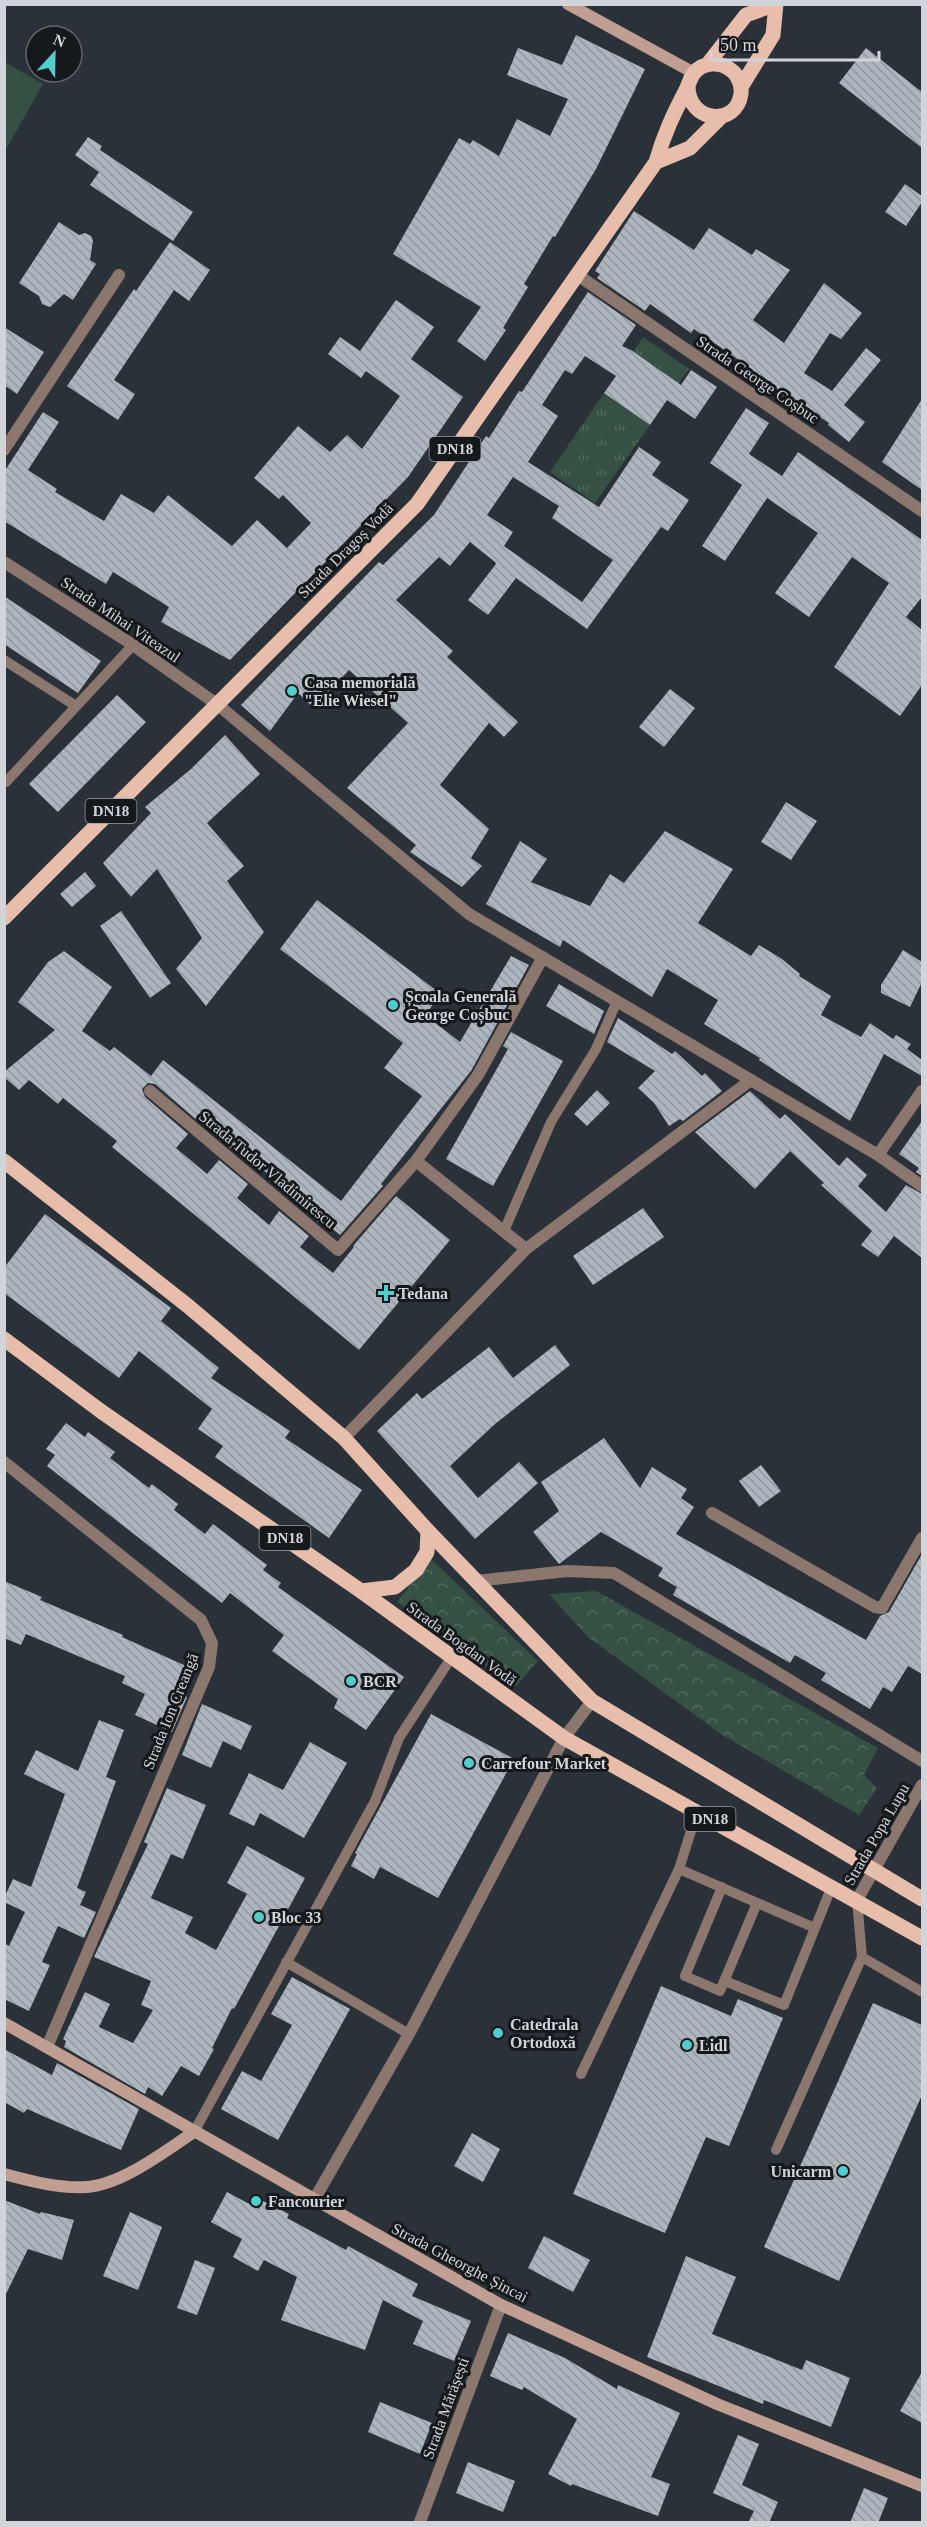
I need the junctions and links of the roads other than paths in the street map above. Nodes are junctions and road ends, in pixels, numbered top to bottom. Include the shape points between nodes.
1 (568, 4) edge
2 (776, 4) edge
3 (696, 75) junction
4 (741, 87) junction
5 (722, 116) junction
6 (656, 162) junction
7 (576, 274) junction
8 (119, 276) dead end
9 (4, 450) edge
10 (922, 511) edge
11 (4, 562) edge
12 (133, 645) junction
13 (4, 660) edge
14 (218, 705) junction
15 (76, 706) junction
16 (6, 782) edge
17 (4, 918) edge
18 (543, 957) junction
19 (616, 1001) junction
20 (751, 1080) junction
21 (150, 1091) dead end
22 (922, 1091) edge
23 (878, 1155) junction
24 (4, 1161) edge
25 (416, 1161) junction
26 (922, 1186) edge
27 (504, 1231) junction
28 (526, 1250) junction
29 (4, 1339) edge
30 (344, 1438) junction
31 (4, 1462) edge
32 (712, 1512) dead end
33 (428, 1532) junction
34 (922, 1538) edge
35 (476, 1581) junction
36 (361, 1591) junction
37 (451, 1658) junction
38 (592, 1701) junction
39 (564, 1738) junction
40 (922, 1761) edge
41 (922, 1785) edge
42 (697, 1812) junction
43 (679, 1869) junction
44 (874, 1871) junction
45 (832, 1886) junction
46 (722, 1887) junction
47 (922, 1899) edge
48 (857, 1900) junction
49 (757, 1903) junction
50 (815, 1928) junction
51 (922, 1938) edge
52 (862, 1958) junction
53 (286, 1962) junction
54 (724, 1981) junction
55 (922, 1992) edge
56 (4, 2023) edge
57 (409, 2034) junction
58 (47, 2047) junction
59 (581, 2074) dead end
60 (194, 2132) junction
61 (776, 2150) dead end
62 (4, 2174) edge
63 (314, 2200) junction
64 (501, 2305) junction
65 (922, 2486) edge
66 (420, 2523) edge

1 - 3 main road
2 - 3 main road, Strada Dragoș Vodă / DN18 via 746,15
2 - 4 main road, Strada Dragoș Vodă / DN18 via 773,35
3 - 4 main road via 722,65 734,73
3 - 5 main road via 690,101 694,108 707,116
3 - 6 main road, Strada Dragoș Vodă / DN18 via 665,130
4 - 5 main road via 739,101
5 - 6 main road via 690,148
6 - 7 main road, Strada Dragoș Vodă / DN18
7 - 10 street, Strada George Coșbuc
7 - 14 main road, Strada Dragoș Vodă / DN18 via 417,504
8 - 9 street
11 - 12 street, Strada Mihai Viteazul
12 - 14 street, Strada Mihai Viteazul
12 - 15 lane
13 - 15 lane
14 - 17 main road, Strada Dragoș Vodă / DN18
14 - 18 street via 469,914
15 - 16 lane
18 - 19 street
18 - 25 street, Strada Tudor Vladimirescu via 478,1076
19 - 20 street
19 - 27 lane via 596,1048 551,1122
20 - 23 street
20 - 28 street
21 - 25 street, Strada Tudor Vladimirescu via 338,1250
22 - 23 street
23 - 26 street
24 - 30 main road, DN18 via 188,1306
25 - 27 street
27 - 28 street
28 - 30 street
29 - 36 main road, Strada Bogdan Vodă / DN18 via 102,1412
30 - 33 main road, DN18
31 - 58 street, Strada Ion Creangă via 201,1620 212,1643 208,1667
32 - 34 street via 882,1608
33 - 35 main road, DN18
33 - 36 main road via 427,1552 416,1570 395,1587
35 - 38 main road, DN18
35 - 40 street via 567,1571 614,1573
36 - 37 main road, Strada Bogdan Vodă / DN18
37 - 39 main road, Strada Bogdan Vodă / DN18
37 - 53 lane via 399,1738 375,1801
38 - 39 street
38 - 44 main road, DN18
39 - 42 main road, Strada Bogdan Vodă / DN18
39 - 57 street
41 - 44 street, Strada Popa Lupu
42 - 43 lane
42 - 45 main road, Strada Bogdan Vodă / DN18
43 - 46 lane
43 - 59 lane
44 - 47 main road, DN18
44 - 48 street, Strada Popa Lupu
45 - 48 main road, Strada Bogdan Vodă / DN18
45 - 50 lane
46 - 49 lane
46 - 54 lane via 685,1977 720,1991
48 - 51 main road, Strada Bogdan Vodă / DN18
48 - 52 lane
49 - 50 lane
49 - 54 lane
50 - 54 lane via 784,2005
52 - 55 lane
52 - 61 lane
53 - 57 lane
53 - 60 lane
56 - 58 main road, Strada Gheorghe Șincai
57 - 63 street
58 - 60 main road, Strada Gheorghe Șincai
60 - 62 main road via 136,2169 89,2187 48,2185
60 - 63 main road, Strada Gheorghe Șincai
63 - 64 main road, Strada Gheorghe Șincai
64 - 65 main road, Strada Gheorghe Șincai via 717,2404
64 - 66 street, Strada Mărășești

